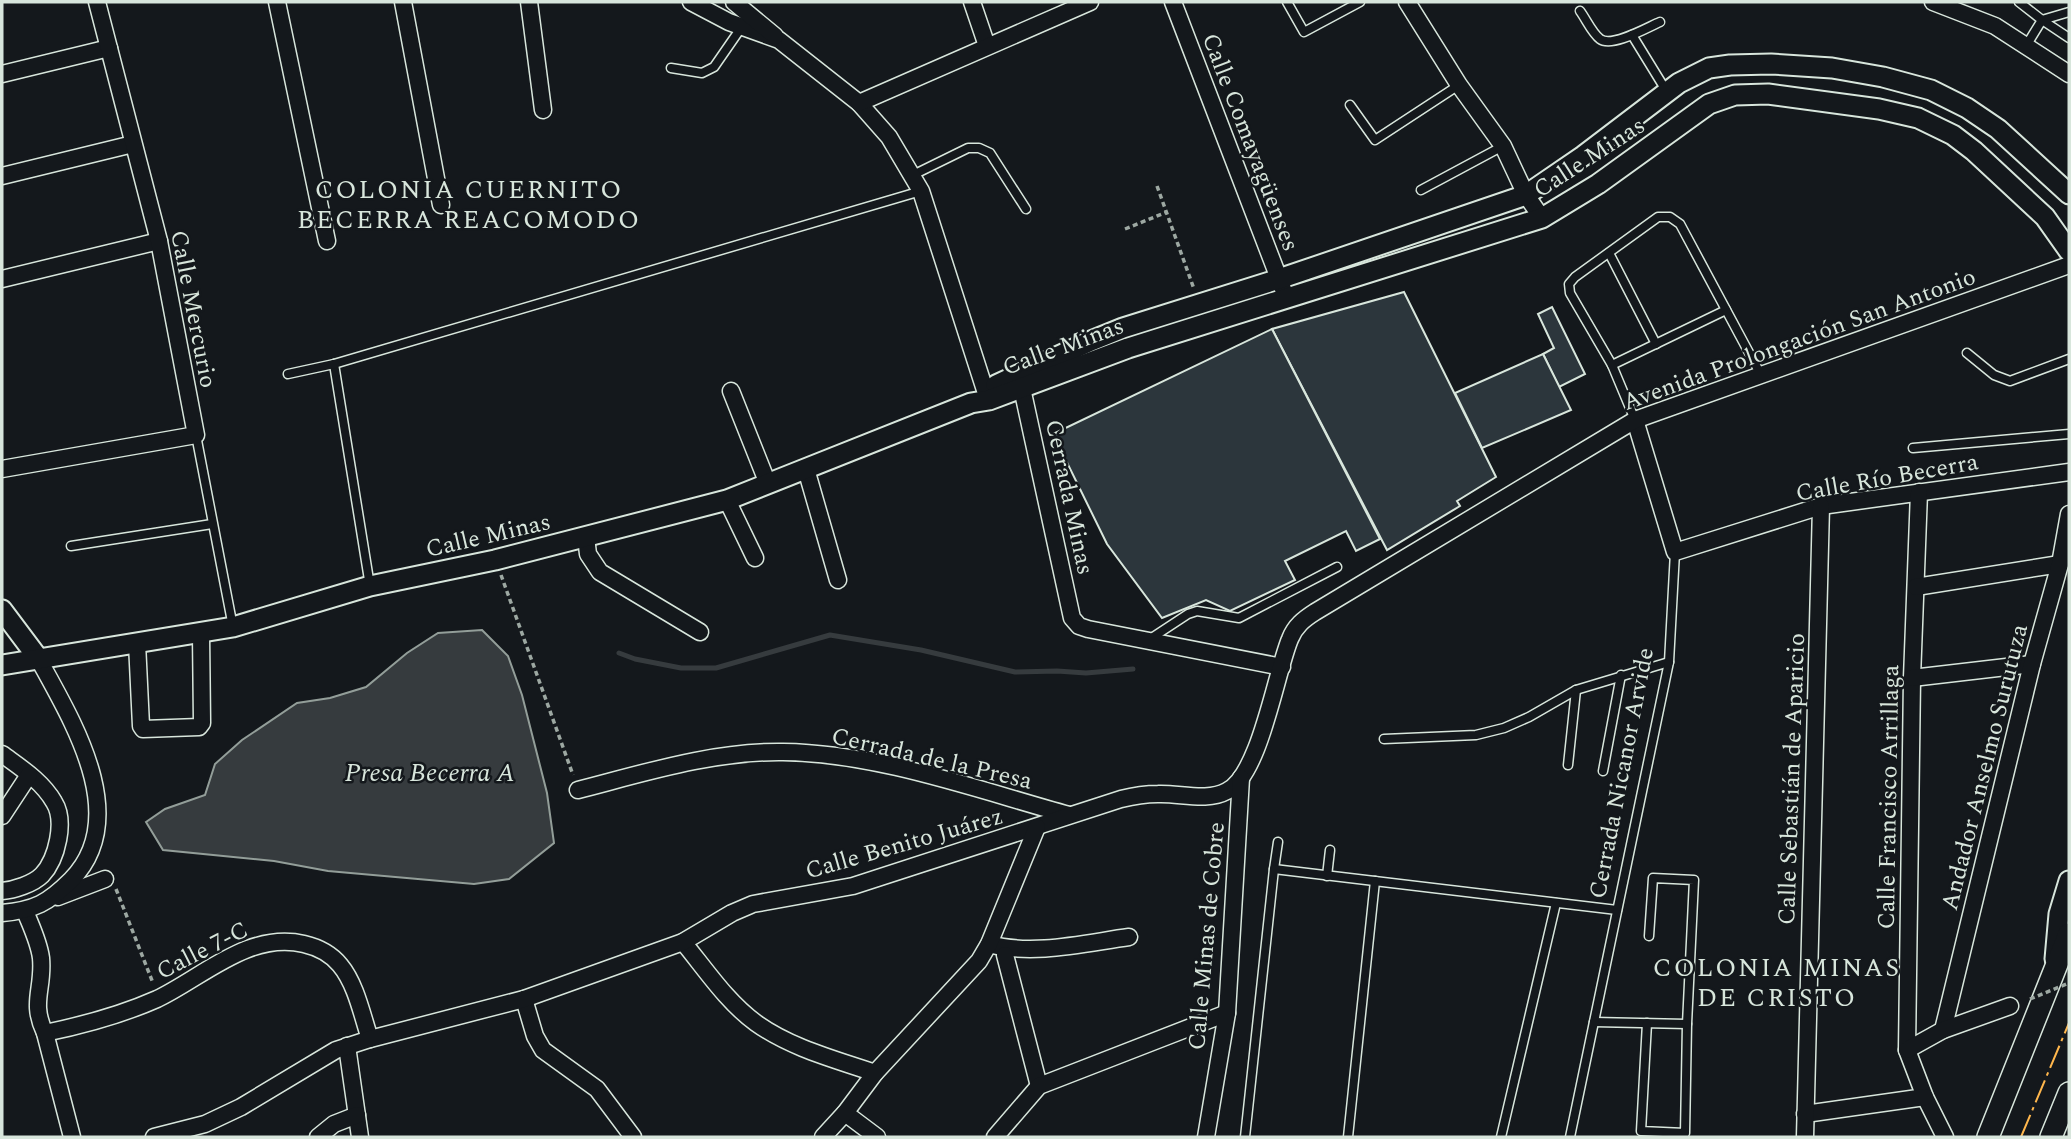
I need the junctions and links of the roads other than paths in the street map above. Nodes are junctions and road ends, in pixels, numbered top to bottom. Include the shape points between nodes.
1 (97, 2) edge
2 (277, 2) edge
3 (403, 2) edge
4 (529, 2) edge
5 (691, 2) edge
6 (733, 2) edge
7 (972, 2) edge
8 (1090, 2) edge
9 (1172, 2) edge
10 (1287, 2) edge
11 (1360, 2) edge
12 (1407, 2) edge
13 (1933, 2) edge
14 (2019, 2) edge
15 (1071, 6) edge
16 (1580, 11) dead end
17 (2069, 12) edge
18 (2042, 20) junction
19 (1660, 22) dead end
20 (741, 28) junction
21 (1632, 35) junction
22 (2069, 38) edge
23 (779, 40) junction
24 (988, 46) junction
25 (2026, 46) junction
26 (109, 48) junction
27 (671, 68) dead end
28 (2, 74) edge
29 (2069, 74) edge
30 (1459, 85) junction
31 (1668, 92) junction
32 (859, 103) junction
33 (1350, 105) dead end
34 (543, 110) dead end
35 (1683, 123) junction
36 (133, 144) junction
37 (1503, 146) junction
38 (913, 174) junction
39 (2, 176) edge
40 (1420, 190) dead end
41 (921, 191) junction
42 (2069, 194) edge
43 (1526, 195) junction
44 (441, 205) dead end
45 (1026, 209) dead end
46 (1542, 218) junction
47 (159, 241) junction
48 (327, 241) dead end
49 (2069, 251) edge
50 (1609, 253) junction
51 (2069, 265) edge
52 (2, 279) edge
53 (1279, 279) junction
54 (1286, 298) junction
55 (1726, 310) junction
56 (1656, 344) junction
57 (1967, 353) dead end
58 (2069, 359) edge
59 (334, 364) junction
60 (1612, 365) junction
61 (288, 374) dead end
62 (1761, 374) junction
63 (1020, 379) junction
64 (731, 391) dead end
65 (978, 397) junction
66 (1635, 420) junction
67 (2069, 434) edge
68 (196, 435) junction
69 (1913, 449) dead end
70 (2, 469) edge
71 (806, 469) junction
72 (2069, 472) edge
73 (768, 484) junction
74 (1919, 492) junction
75 (727, 500) junction
76 (1821, 506) junction
77 (2069, 514) edge
78 (212, 524) junction
79 (586, 537) junction
80 (71, 546) dead end
81 (1675, 552) junction
82 (755, 558) dead end
83 (2060, 564) junction
84 (1337, 567) dead end
85 (838, 580) dead end
86 (370, 586) junction
87 (1916, 587) junction
88 (2, 610) edge
89 (233, 627) junction
90 (700, 632) dead end
91 (201, 634) junction
92 (1147, 641) junction
93 (137, 643) junction
94 (38, 657) junction
95 (1669, 662) junction
96 (2, 664) edge
97 (2032, 664) junction
98 (1282, 667) junction
99 (1620, 675) junction
100 (1913, 678) junction
101 (1576, 690) junction
102 (1384, 739) dead end
103 (2, 754) edge
104 (1568, 765) dead end
105 (1603, 771) dead end
106 (29, 775) junction
107 (1241, 778) junction
108 (578, 790) road end
109 (1069, 815) junction
110 (2, 816) edge
111 (1037, 827) junction
112 (1278, 842) dead end
113 (1330, 850) dead end
114 (1274, 869) junction
115 (1327, 876) junction
116 (105, 879) road end
117 (1375, 881) junction
118 (2069, 881) edge
119 (2, 891) edge
120 (51, 901) junction
121 (1556, 902) junction
122 (1617, 910) junction
123 (25, 911) junction
124 (2, 913) edge
125 (2069, 934) edge
126 (1648, 936) dead end
127 (1129, 937) dead end
128 (683, 943) junction
129 (989, 944) junction
130 (1005, 955) dead end
131 (2062, 978) edge
132 (524, 999) junction
133 (2010, 1006) dead end
134 (1227, 1013) junction
135 (1594, 1021) junction
136 (1647, 1023) junction
137 (1687, 1024) junction
138 (1943, 1030) junction
139 (45, 1033) junction
140 (370, 1039) junction
141 (347, 1046) junction
142 (1907, 1050) junction
143 (874, 1073) junction
144 (1038, 1086) junction
145 (2069, 1093) edge
146 (1925, 1097) junction
147 (845, 1113) junction
148 (1805, 1114) junction
149 (356, 1115) junction
150 (72, 1137) edge
151 (154, 1137) edge
152 (318, 1137) edge
153 (360, 1137) edge
154 (633, 1137) edge
155 (823, 1137) edge
156 (877, 1137) edge
157 (995, 1137) edge
158 (1206, 1137) edge
159 (1245, 1137) edge
160 (1348, 1137) edge
161 (1501, 1137) edge
162 (1570, 1137) edge
163 (1805, 1137) edge
164 (1945, 1137) edge
165 (1988, 1137) edge
166 (2051, 1137) edge

1 - 26 street, Calle Mercurio
2 - 48 street
3 - 44 street
4 - 34 street
5 - 20 street
6 - 23 street
7 - 24 street
8 - 15 street
9 - 53 street, Calle Comayagüenses
10 - 11 lane via 1304,32
12 - 30 street
13 - 25 street via 1995,26
14 - 18 lane
15 - 24 street
16 - 21 lane via 1604,41
17 - 18 lane
18 - 22 lane
18 - 25 lane
19 - 21 lane
20 - 23 street
20 - 27 lane via 714,67 702,73
21 - 31 lane
23 - 32 street
24 - 32 street
25 - 29 street
26 - 28 street
26 - 36 street, Calle Mercurio
30 - 33 lane via 1375,140
30 - 37 street
31 - 35 street
31 - 42 street, Calle Minas via 1709,68 1731,65 1832,68 1883,76 1931,90 1967,108
31 - 43 street, Calle Minas
32 - 38 street via 889,136
35 - 46 street, Calle Minas
35 - 49 street, Calle Minas via 1722,99 1768,94 1918,118 1973,151 2045,217
36 - 39 street
36 - 47 street, Calle Mercurio
37 - 40 lane
37 - 43 street
38 - 41 street
38 - 45 lane via 968,148 979,148 990,153
41 - 59 lane
41 - 65 street
43 - 46 street
43 - 53 street, Calle Minas
46 - 54 street, Calle Minas
47 - 52 street
47 - 68 street, Calle Mercurio
50 - 55 lane via 1658,217 1670,217 1680,223
50 - 56 lane
50 - 60 lane via 1569,284
51 - 62 street, Avenida Prolongación San Antonio
53 - 54 street, Calle Comayagüenses
53 - 63 street, Calle Minas via 1112,332
54 - 63 street, Calle Minas
55 - 56 lane
55 - 62 lane
56 - 60 lane
57 - 58 lane via 1994,375 2010,381
59 - 61 lane
59 - 86 lane
60 - 66 lane
62 - 66 street, Avenida Prolongación San Antonio
63 - 65 street, Calle Minas via 989,400
63 - 92 street, Cerrada Minas via 1072,618 1088,629
64 - 73 street
65 - 71 street, Calle Minas
66 - 81 street, Cerrada Nicanor Arvide
66 - 98 street, Avenida Prolongación San Antonio via 1327,604 1300,623 1290,638
67 - 69 lane
68 - 70 street
68 - 78 lane, Calle Mercurio
71 - 73 street, Calle Minas
71 - 85 street
72 - 74 street, Calle Río Becerra
73 - 75 street, Calle Minas
74 - 76 street, Calle Río Becerra
74 - 87 street, Calle Francisco Arrillaga
75 - 79 street, Calle Minas
75 - 82 street
76 - 81 street, Calle Río Becerra
76 - 148 street, Calle Sebastián de Aparicio
77 - 83 street, Andador Anselmo Surutuza
78 - 80 lane
78 - 89 lane, Calle Mercurio
79 - 86 street, Calle Minas
79 - 90 street via 588,554 600,572
81 - 95 lane, Cerrada Nicanor Arvide
83 - 87 street
83 - 97 street, Andador Anselmo Surutuza
84 - 92 lane via 1239,618 1197,611
86 - 89 street, Calle Minas
87 - 100 street, Calle Francisco Arrillaga
88 - 94 street
89 - 91 street, Calle Minas
91 - 93 street, Calle Minas
91 - 93 street via 199,727 147,730 141,726
92 - 98 street
93 - 94 street, Calle Minas
94 - 96 street, Calle Minas
94 - 120 street via 90,763 97,801 98,821 90,851
95 - 99 lane
95 - 122 lane, Cerrada Nicanor Arvide
97 - 100 street
97 - 138 street, Andador Anselmo Surutuza
98 - 107 street via 1265,728
99 - 101 lane
99 - 105 lane
100 - 142 street, Calle Francisco Arrillaga
101 - 102 lane via 1504,728 1476,735
101 - 104 lane
103 - 106 street
106 - 110 street
106 - 119 street via 46,788 57,806 61,829 42,874 14,890
107 - 109 street, Calle Benito Juárez via 1218,795 1139,795
107 - 134 street, Calle Minas de Cobre
108 - 109 street, Cerrada de la Presa via 673,766 781,752 835,755 892,767
109 - 111 street, Calle Benito Juárez
111 - 128 street, Calle Benito Juárez via 853,886 753,904
111 - 129 street
112 - 114 lane
113 - 115 lane
114 - 115 lane
114 - 159 lane
115 - 117 lane
116 - 120 street
117 - 121 lane
117 - 160 lane
118 - 131 street via 2059,914
120 - 123 street
121 - 122 lane
121 - 161 lane
122 - 135 lane, Cerrada Nicanor Arvide
123 - 124 street
123 - 139 street via 41,957 36,1006
125 - 131 main road
126 - 137 lane via 1653,878 1694,880
127 - 129 street via 1006,949
128 - 132 street, Calle Benito Juárez
128 - 143 street via 755,1022 789,1042
129 - 143 street via 979,961
130 - 144 street
131 - 165 main road
132 - 140 street, Calle Benito Juárez
132 - 154 street via 543,1050 597,1089
133 - 138 street
134 - 144 street
134 - 158 street, Calle Minas de Cobre
135 - 136 lane
135 - 162 lane, Cerrada Nicanor Arvide
136 - 137 lane
136 - 137 lane via 1641,1131 1685,1133
138 - 142 street
139 - 140 street, Calle 7-C via 93,1023 158,998 249,948 294,942 313,946 340,965
139 - 150 street
140 - 141 street, Calle Benito Juárez
141 - 149 street
141 - 151 street, Calle Benito Juárez via 309,1064 242,1107 205,1124
142 - 146 street, Calle Francisco Arrillaga
143 - 147 street
144 - 157 street
145 - 166 main road
146 - 148 street
146 - 164 street, Calle Francisco Arrillaga
147 - 155 street
147 - 156 street
148 - 163 street, Calle Sebastián de Aparicio
149 - 152 street
149 - 153 street

